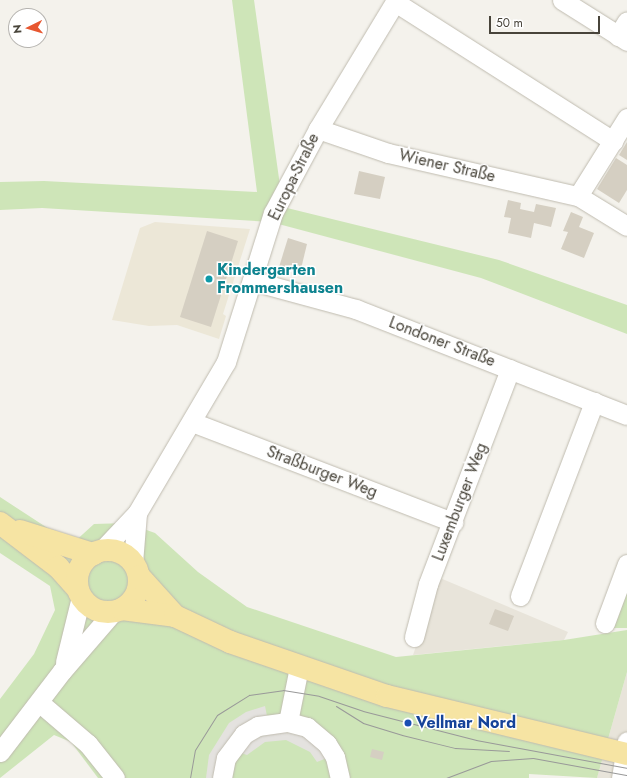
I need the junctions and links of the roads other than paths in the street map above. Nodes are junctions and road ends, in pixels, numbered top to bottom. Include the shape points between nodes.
1 (562, 0) edge
2 (396, 1) edge
3 (624, 33) edge
4 (627, 118) edge
5 (318, 129) junction
6 (613, 141) junction
7 (578, 196) junction
8 (627, 226) edge
9 (253, 281) junction
10 (510, 369) junction
11 (594, 402) junction
12 (627, 415) edge
13 (192, 422) junction
14 (137, 513) junction
15 (453, 522) junction
16 (1, 524) edge
17 (97, 552) junction
18 (627, 564) edge
19 (136, 570) junction
20 (79, 592) junction
21 (520, 596) dead end
22 (118, 611) junction
23 (175, 616) junction
24 (605, 622) dead end
25 (414, 637) dead end
26 (299, 667) junction
27 (62, 671) junction
28 (40, 703) junction
29 (288, 722) junction
30 (626, 750) edge
31 (0, 752) edge
32 (115, 778) edge
33 (222, 778) edge
34 (340, 778) edge
35 (622, 778) edge

1 - 3 street
2 - 5 street, Europa-Straße
2 - 6 street
4 - 6 street
5 - 7 street, Wiener Straße via 388,153
5 - 9 street, Europa-Straße via 273,213
6 - 7 street
7 - 8 street, Wiener Straße
9 - 10 street, Londoner Straße via 356,309
9 - 13 street, Europa-Straße via 226,362
10 - 11 street, Londoner Straße
10 - 15 street, Luxemburger Weg
11 - 12 street, Londoner Straße
11 - 21 street
13 - 14 street, Europa-Straße
13 - 15 street, Straßburger Weg
14 - 17 street, Europa-Straße
14 - 19 street, Europa-Straße
15 - 25 street, Luxemburger Weg via 428,584
16 - 17 main road
16 - 20 main road via 58,567
17 - 19 main road via 121,553
17 - 20 main road via 79,568
18 - 24 street
19 - 22 main road via 135,596
19 - 23 main road
20 - 22 main road via 95,610
20 - 27 street via 76,625
22 - 23 main road
22 - 27 street
23 - 26 main road via 230,642
26 - 29 street
26 - 30 main road via 387,696
27 - 28 street
28 - 31 street
28 - 32 street via 88,744
29 - 33 street via 258,726 244,734 226,758
29 - 34 street via 307,727 327,744 335,757
30 - 35 street

